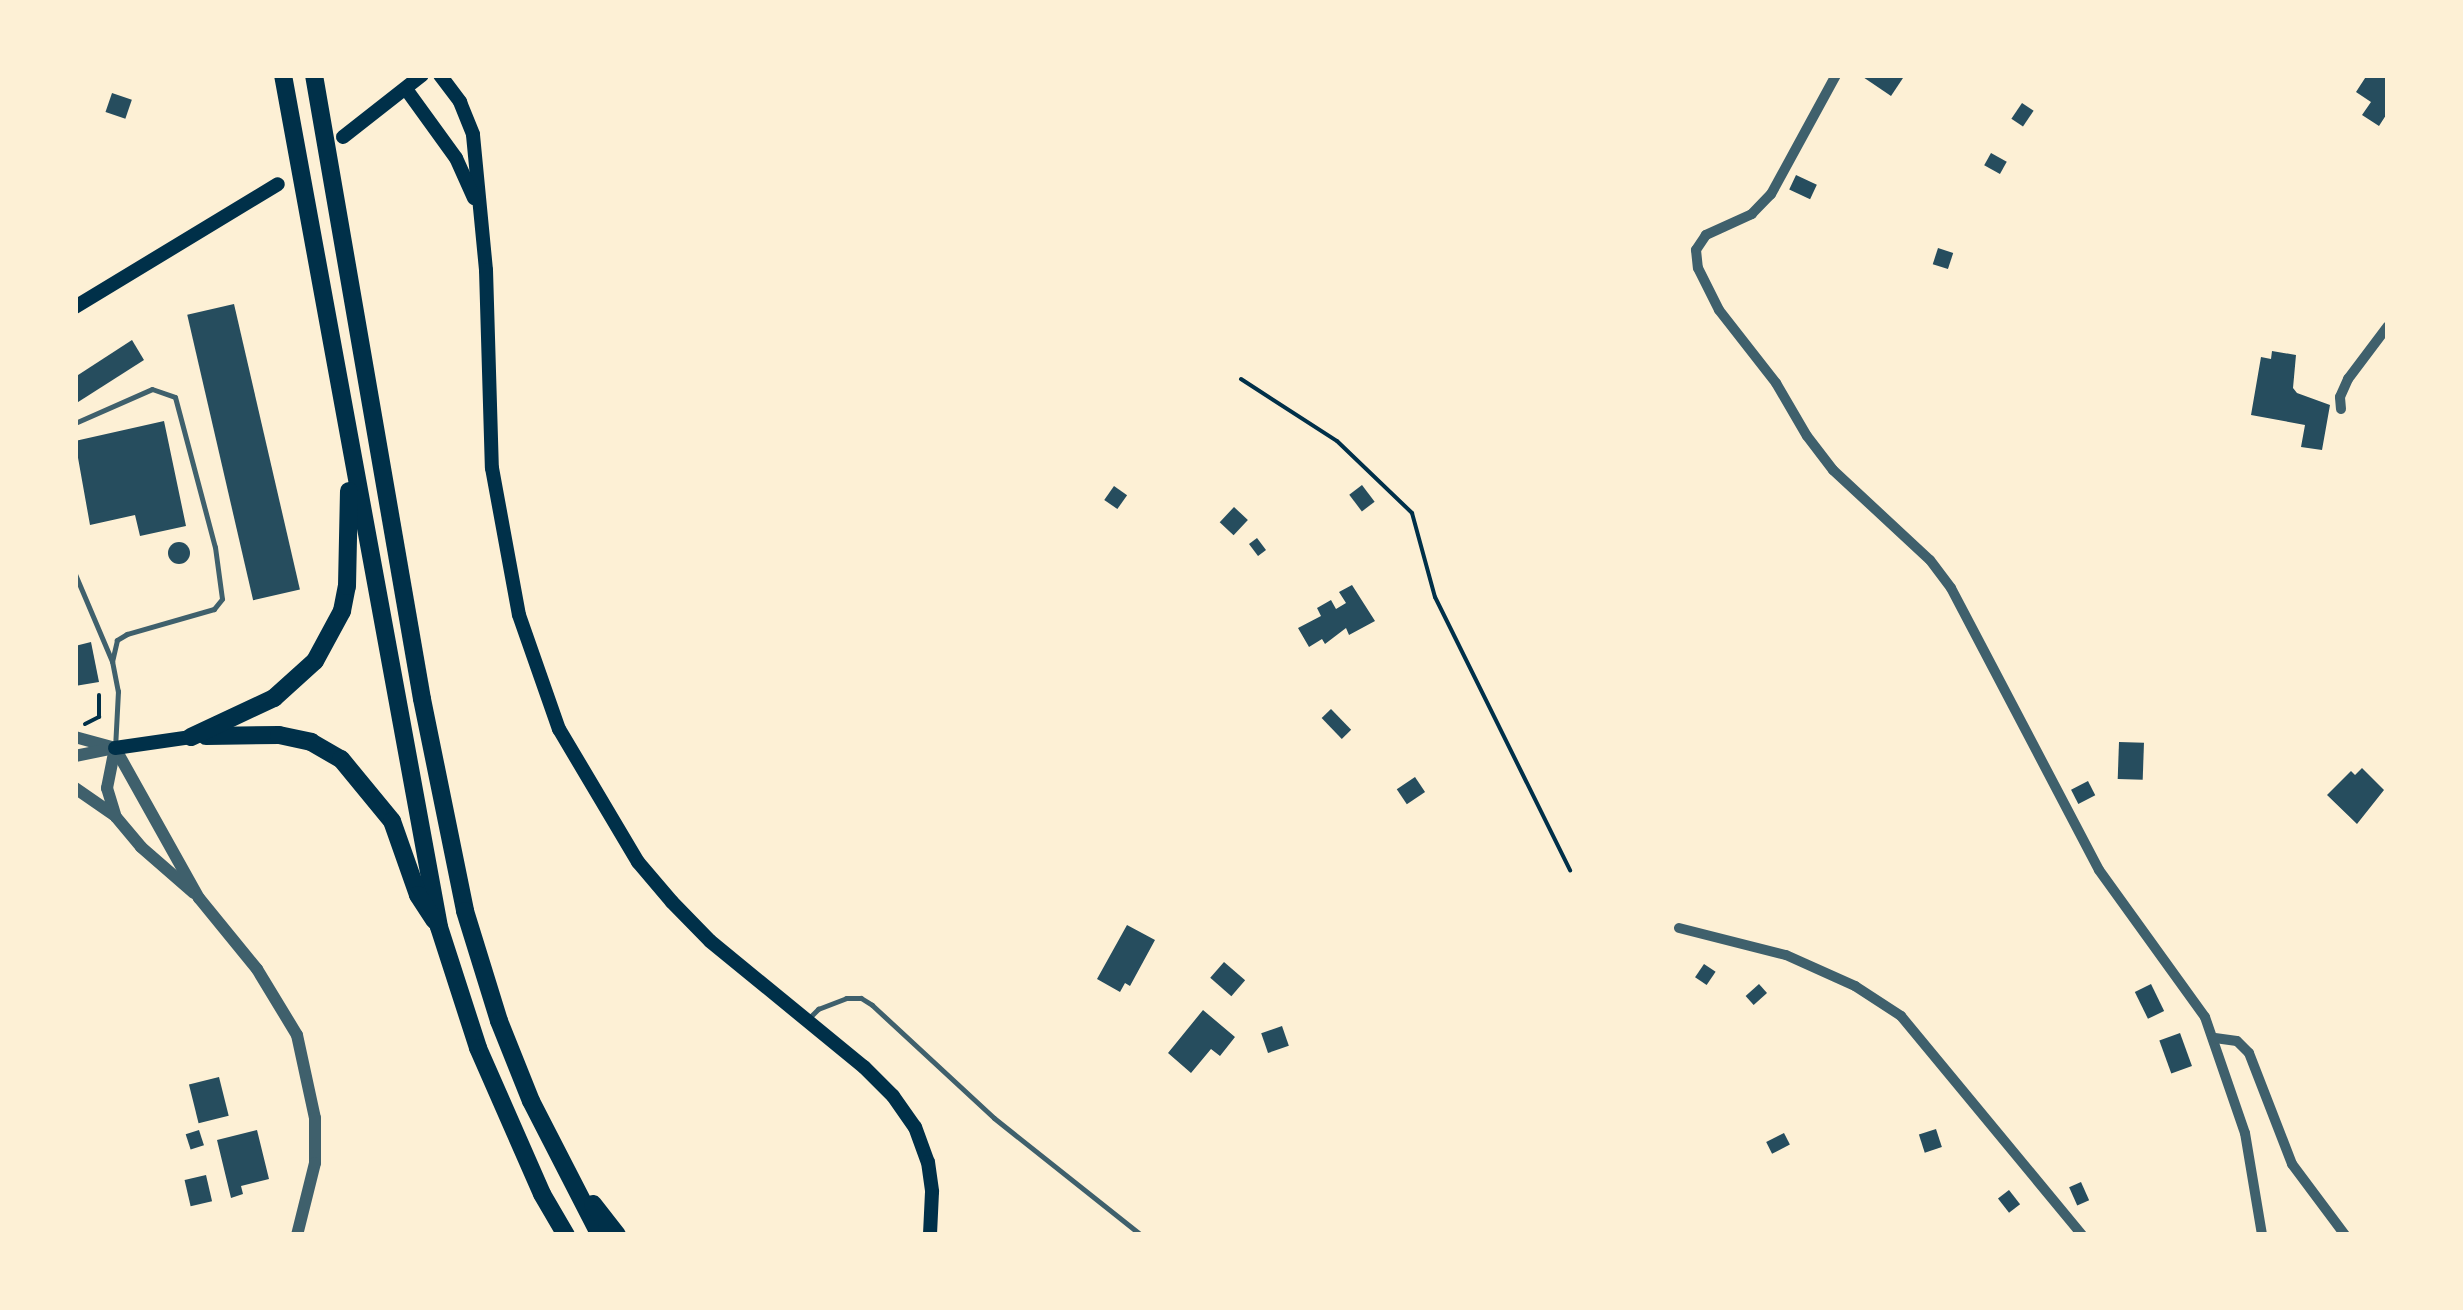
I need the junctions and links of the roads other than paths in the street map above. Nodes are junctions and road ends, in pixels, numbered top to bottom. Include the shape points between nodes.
1 (282, 75) edge
2 (314, 75) edge
3 (422, 75) edge
4 (440, 75) edge
5 (1836, 75) edge
6 (406, 89) junction
7 (343, 138) dead end
8 (278, 184) dead end
9 (480, 212) junction
10 (75, 307) edge
11 (2388, 326) edge
12 (2341, 409) dead end
13 (75, 422) edge
14 (351, 462) junction
15 (75, 574) edge
16 (112, 661) junction
17 (75, 737) edge
18 (191, 737) junction
19 (116, 748) junction
20 (75, 756) edge
21 (75, 788) edge
22 (116, 817) junction
23 (200, 898) junction
24 (439, 927) junction
25 (1679, 928) dead end
26 (806, 1021) junction
27 (2215, 1038) junction
28 (557, 1156) junction
29 (297, 1235) edge
30 (566, 1235) edge
31 (600, 1235) edge
32 (617, 1235) edge
33 (930, 1235) edge
34 (1140, 1235) edge
35 (2082, 1235) edge
36 (2262, 1235) edge
37 (2345, 1235) edge

1 - 14 highway
2 - 28 highway via 465,912 498,1020
3 - 6 main road
4 - 9 main road via 473,135
5 - 27 street via 1770,194 1752,214 1706,236 1696,250 1702,279 1833,470 1930,560 1950,588 2099,870
6 - 7 main road
6 - 9 main road via 456,158
8 - 10 main road
9 - 26 main road via 492,468 519,615 559,730 638,862 710,942
11 - 12 street via 2348,379
13 - 16 lane via 152,389 174,397 217,564 222,599 214,609 127,634 117,640
14 - 18 highway via 347,586 329,639 297,681 274,698
14 - 24 highway
15 - 16 lane
16 - 19 lane
17 - 19 street
18 - 19 main road
18 - 24 highway via 279,734 341,758 392,821 418,895
19 - 20 street
19 - 22 street via 108,788
19 - 23 street
21 - 22 street
22 - 23 street
23 - 29 street via 257,969 297,1035 315,1118 315,1163
24 - 30 highway via 478,1048
25 - 35 street via 1786,954 1900,1016
26 - 33 main road via 864,1066 915,1127 932,1192
26 - 34 lane via 846,998 872,1005 994,1118
27 - 36 street via 2245,1133
27 - 37 street via 2237,1041 2249,1053 2292,1164
28 - 31 highway
28 - 32 highway

